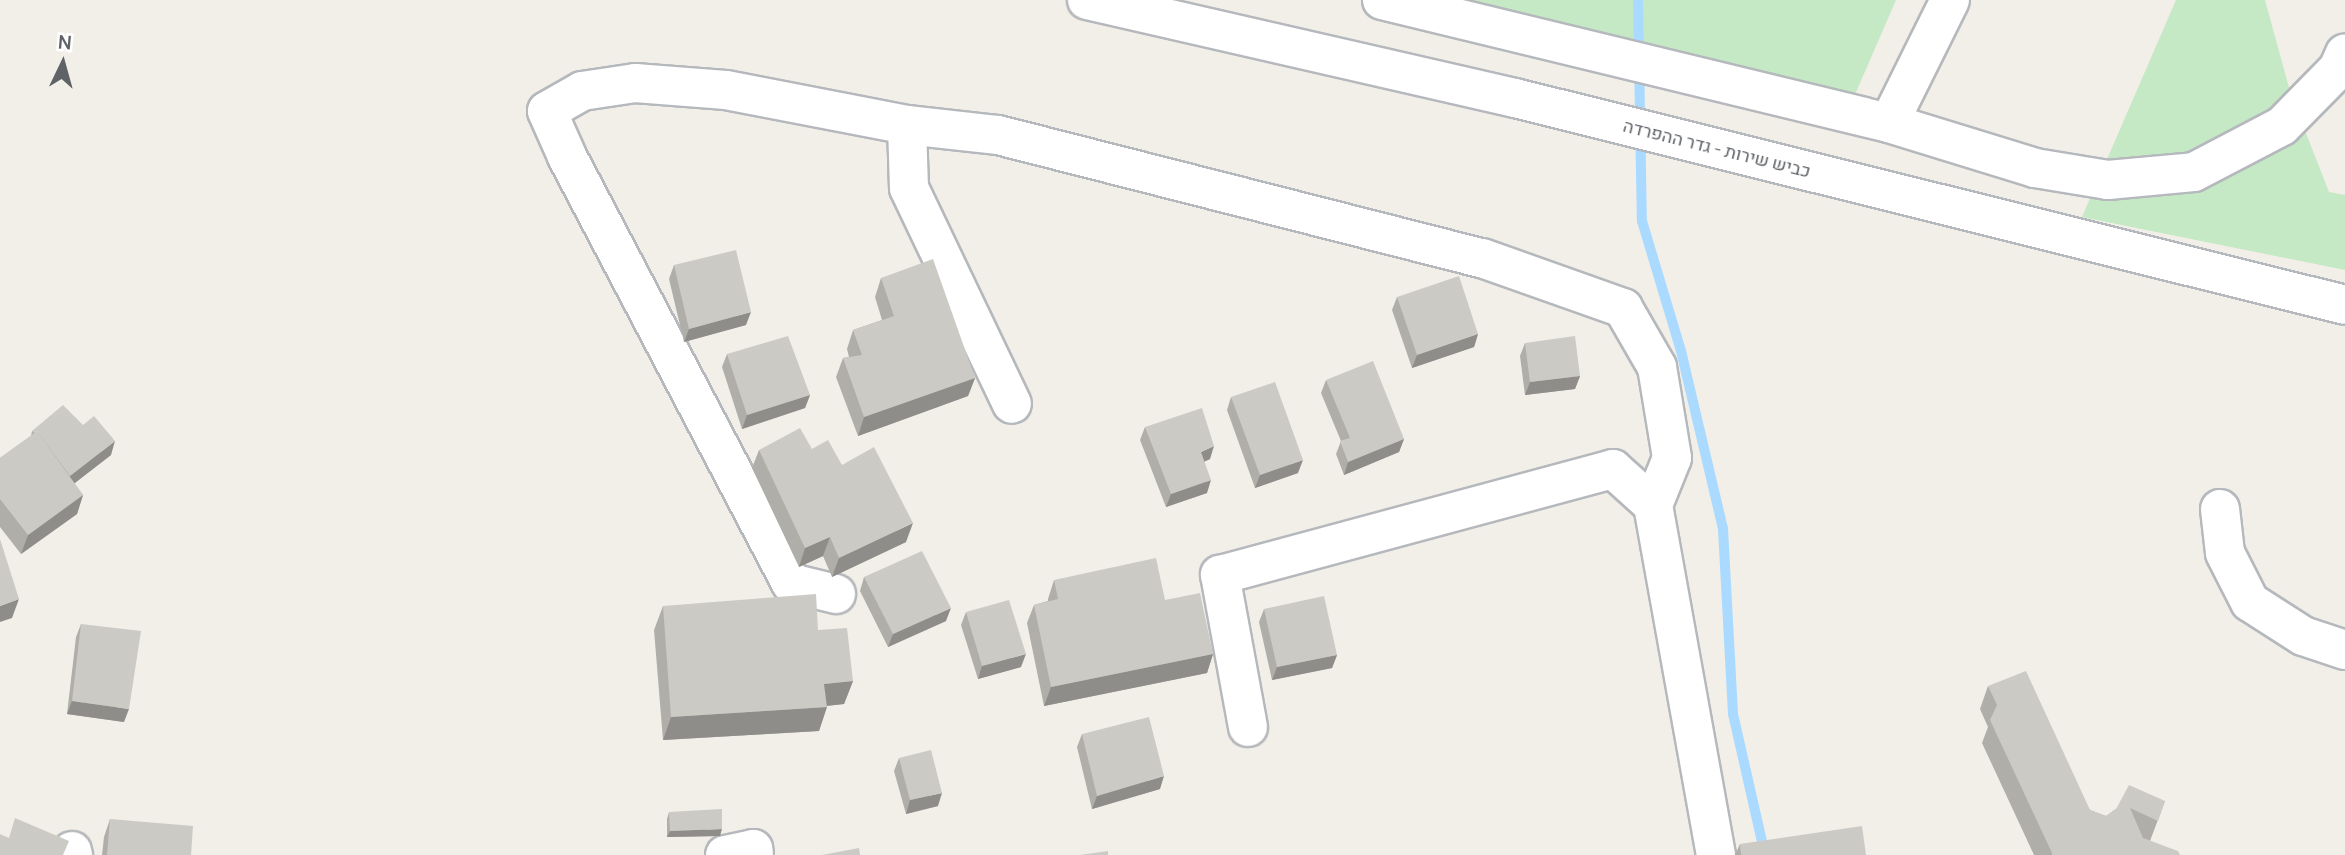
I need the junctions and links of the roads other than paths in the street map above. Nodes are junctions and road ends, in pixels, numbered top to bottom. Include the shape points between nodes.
1 (1087, 0) edge
2 (1382, 0) edge
3 (1950, 0) edge
4 (2345, 53) edge
5 (1889, 123) junction
6 (907, 125) junction
7 (2345, 305) edge
8 (1012, 404) dead end
9 (1653, 505) junction
10 (2220, 509) dead end
11 (836, 594) dead end
12 (2345, 650) edge
13 (1248, 727) dead end
14 (725, 855) edge
15 (754, 855) edge
16 (1716, 855) edge

1 - 7 street, כביש שירות - גדר ההפרדה via 1514,98
2 - 5 street
3 - 5 street
4 - 5 street via 2338,69 2282,126 2194,172 2096,178 2035,168
6 - 8 street via 909,188
6 - 9 street via 998,135 1455,251 1623,308 1657,367 1672,458
6 - 11 street via 726,90 635,83 582,91 547,111 791,583
9 - 13 street via 1613,469 1220,575
9 - 16 street
10 - 12 street via 2225,553 2250,602 2303,636
14 - 15 street via 753,849

